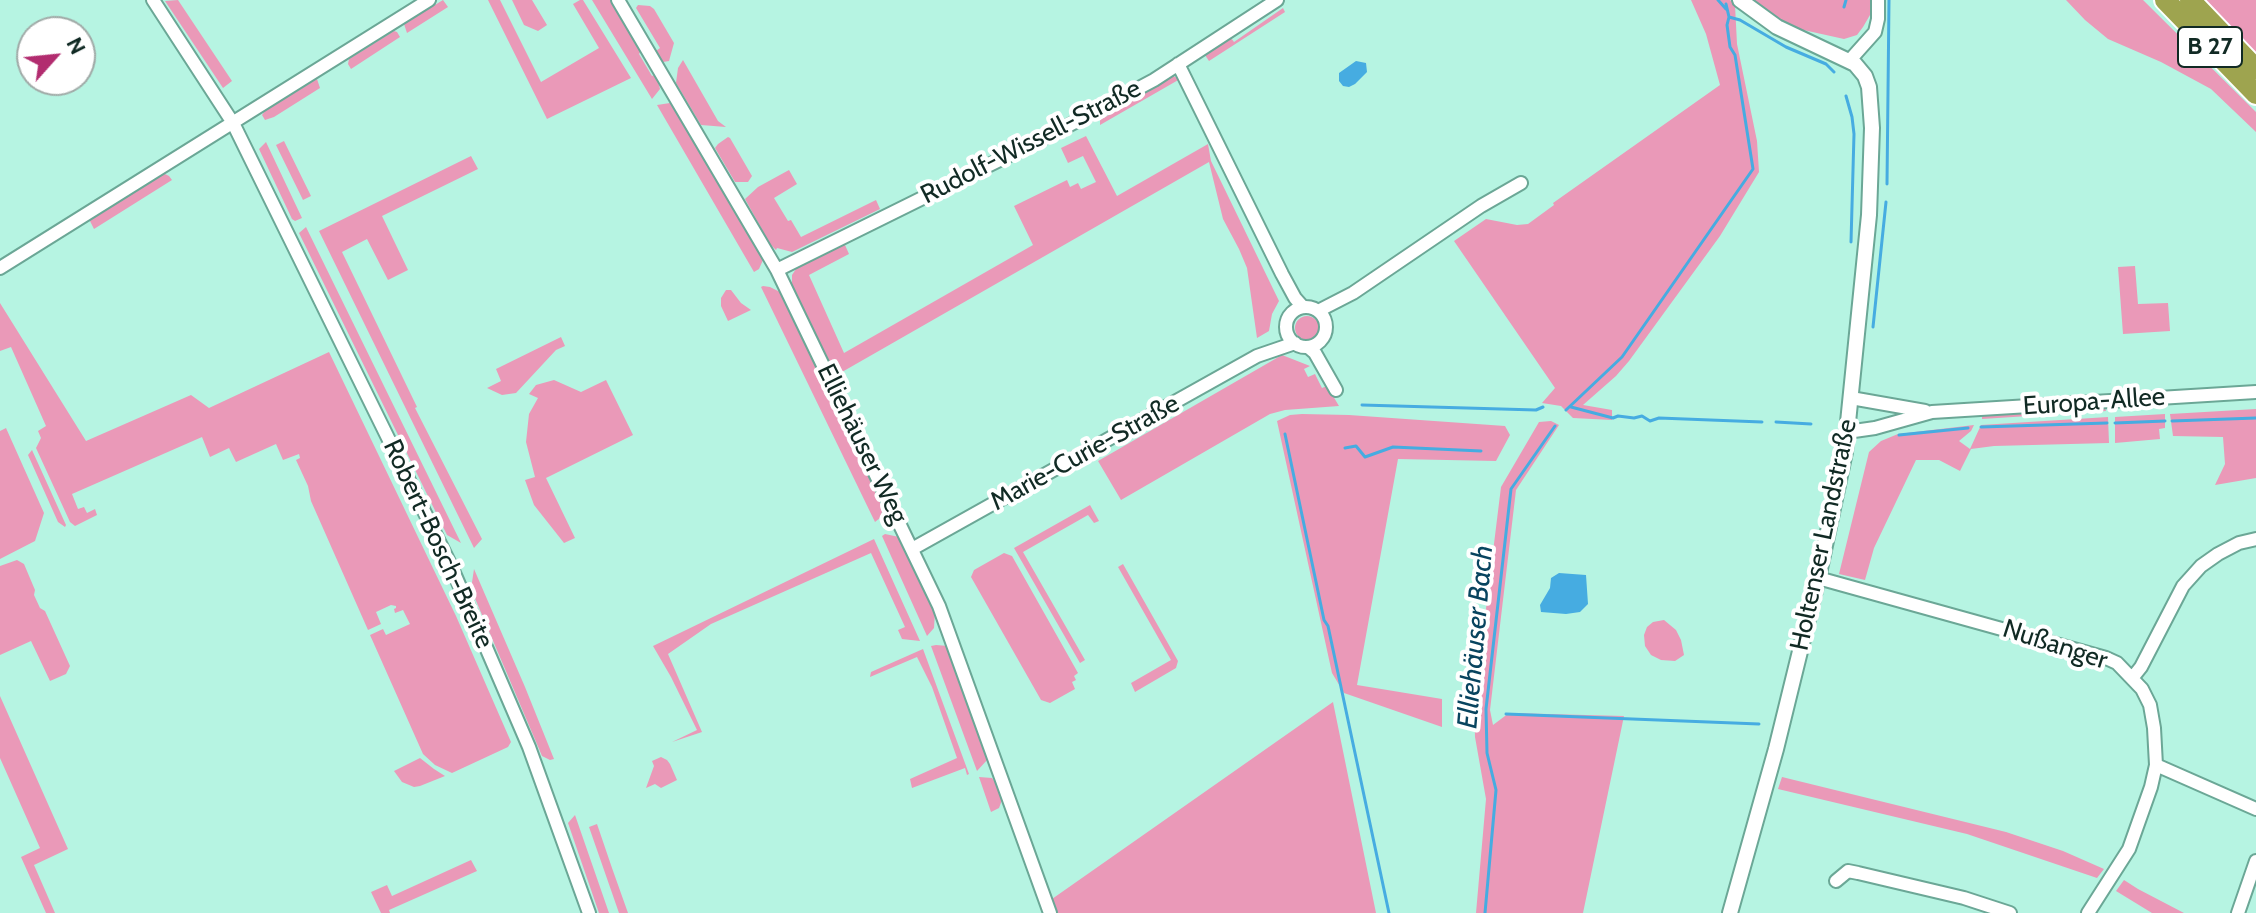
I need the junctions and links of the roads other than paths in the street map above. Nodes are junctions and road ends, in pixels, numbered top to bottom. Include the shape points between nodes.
1 (147, 0) edge
2 (153, 0) edge
3 (429, 0) edge
4 (618, 0) edge
5 (1277, 0) edge
6 (1740, 0) edge
7 (1878, 0) edge
8 (2165, 0) edge
9 (2190, 0) edge
10 (2216, 28) junction
11 (1850, 60) junction
12 (1178, 64) junction
13 (2256, 69) edge
14 (2256, 80) edge
15 (2256, 94) edge
16 (231, 124) junction
17 (1521, 183) dead end
18 (0, 268) edge
19 (777, 270) junction
20 (1353, 293) junction
21 (1298, 310) junction
22 (1318, 311) junction
23 (1326, 323) junction
24 (1287, 331) junction
25 (1307, 344) junction
26 (1257, 356) junction
27 (1333, 385) dead end
28 (2256, 392) edge
29 (1851, 398) junction
30 (1932, 412) junction
31 (1847, 432) junction
32 (2256, 539) edge
33 (912, 549) junction
34 (1818, 578) junction
35 (2133, 677) junction
36 (2156, 765) junction
37 (2256, 809) edge
38 (2256, 861) edge
39 (1836, 881) dead end
40 (589, 913) edge
41 (1050, 913) edge
42 (1730, 913) edge
43 (2010, 913) edge
44 (2088, 913) edge
45 (2238, 913) edge

1 - 16 street, Robert-Bosch-Breite
2 - 16 street, Robert-Bosch-Breite
3 - 16 street
4 - 19 street, Elliehäuser Weg
5 - 12 street, Rudolf-Wissell-Straße
6 - 11 street via 1777,27
7 - 11 street via 1875,32
8 - 15 highway, B 27
9 - 10 highway, B 27
10 - 13 highway, B 27
10 - 14 highway, B 27
11 - 29 street, Holtenser Landstraße via 1868,82 1872,128
12 - 19 street, Rudolf-Wissell-Straße via 1062,129
12 - 21 street
16 - 18 street
16 - 40 street, Robert-Bosch-Breite via 451,566 529,747
17 - 20 street
19 - 33 street, Elliehäuser Weg
20 - 22 street
20 - 23 street
21 - 22 street
21 - 24 street via 1287,321
22 - 23 street
23 - 25 street via 1325,333
24 - 25 street
24 - 26 street, Marie-Curie-Straße
25 - 26 street, Marie-Curie-Straße
25 - 27 street
26 - 33 street, Marie-Curie-Straße
28 - 30 street, Europa-Allee
29 - 30 street, Europa-Allee
29 - 31 street, Holtenser Landstraße
30 - 31 street, Europa-Allee
31 - 34 street, Holtenser Landstraße
32 - 35 street via 2218,554 2190,578
33 - 41 street, Elliehäuser Weg via 950,633
34 - 35 street, Nußanger via 2106,658
34 - 42 street, Holtenser Landstraße
35 - 36 street, Nußanger via 2150,705
36 - 37 street
36 - 44 street, Nußanger via 2129,849
38 - 45 street
39 - 43 street via 1848,871

